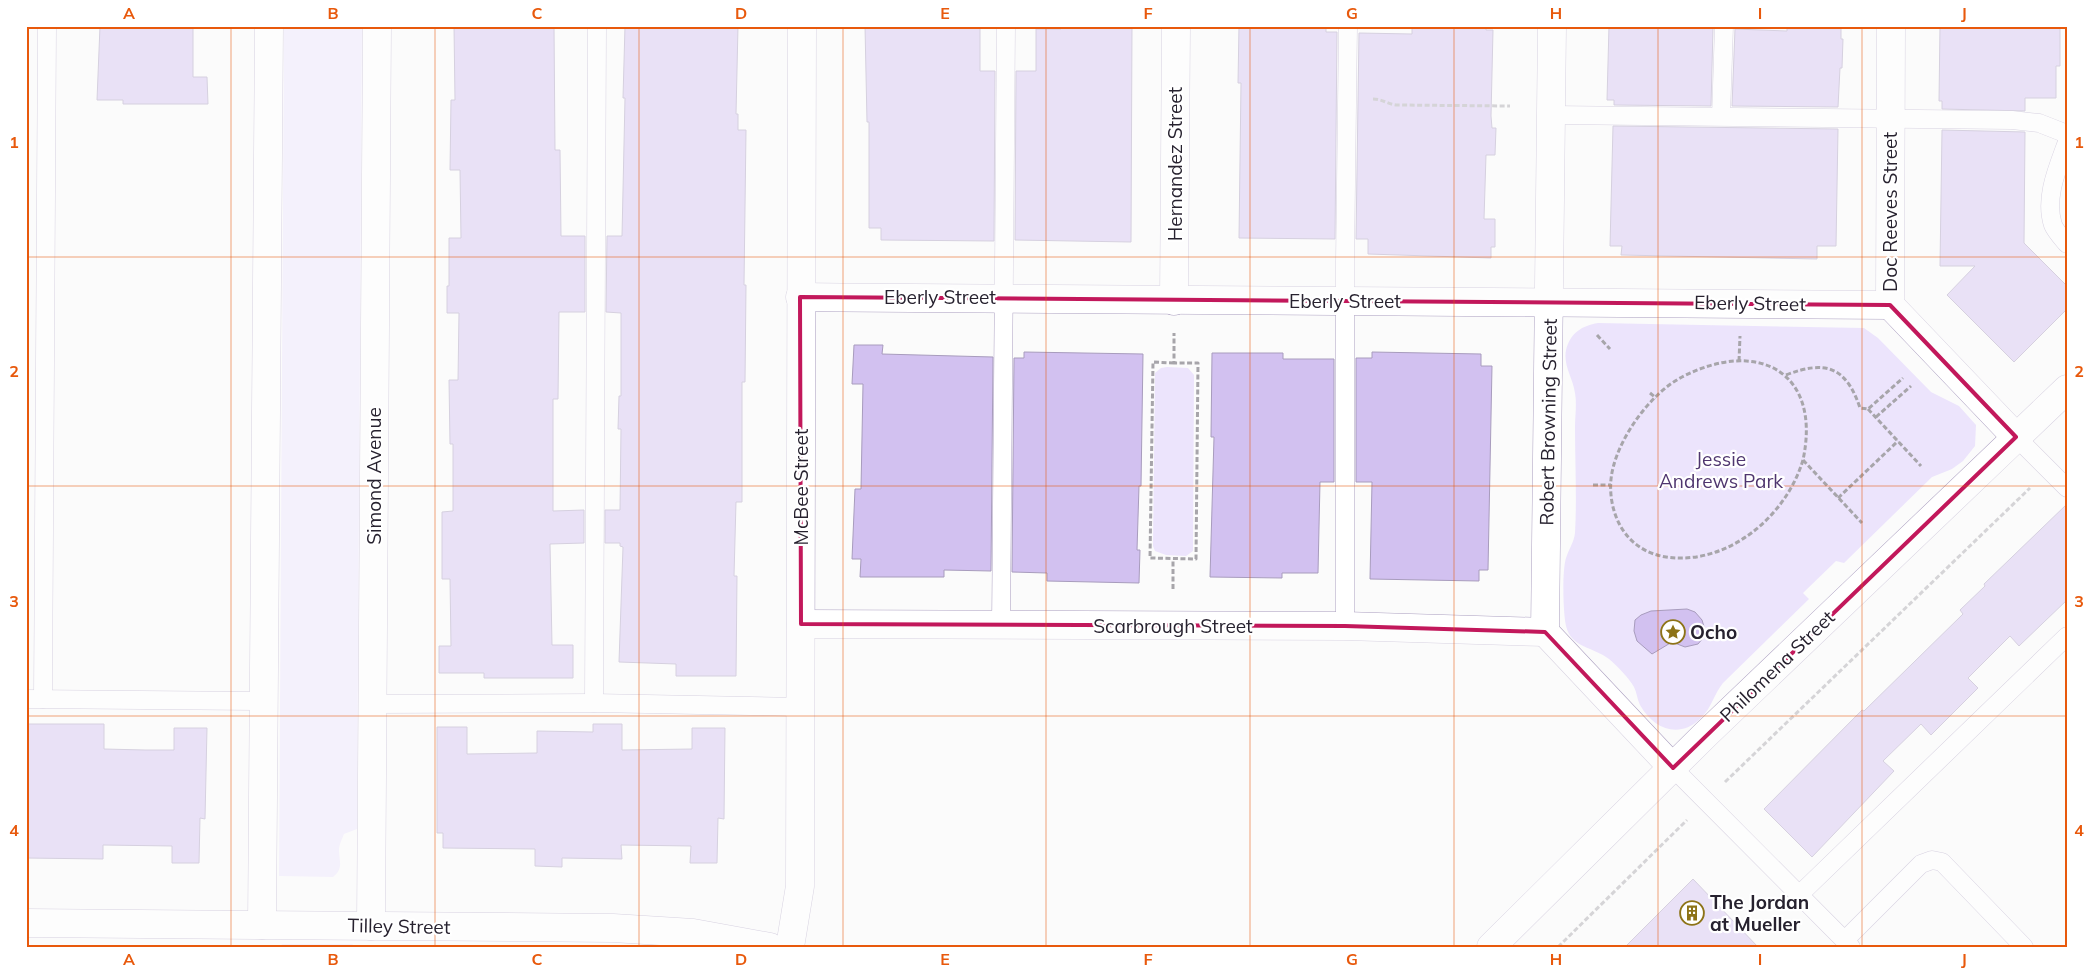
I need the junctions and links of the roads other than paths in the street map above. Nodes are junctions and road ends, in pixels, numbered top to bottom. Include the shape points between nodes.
1 (47, 26) edge
2 (269, 26) edge
3 (377, 26) edge
4 (597, 26) edge
5 (802, 26) edge
6 (1006, 26) edge
7 (1176, 26) edge
8 (1348, 26) edge
9 (1552, 26) edge
10 (1724, 26) edge
11 (1891, 26) edge
12 (1552, 115) junction
13 (1721, 116) junction
14 (1890, 118) junction
15 (2067, 134) edge
16 (2067, 142) edge
17 (2067, 244) edge
18 (800, 297) junction
19 (1003, 297) junction
20 (1174, 301) junction
21 (1345, 301) junction
22 (1549, 301) junction
23 (1890, 305) junction
24 (2067, 389) edge
25 (2016, 437) junction
26 (2067, 488) edge
27 (801, 624) junction
28 (1001, 626) junction
29 (1345, 626) junction
30 (1545, 632) junction
31 (2067, 636) edge
32 (35, 699) edge
33 (265, 701) junction
34 (594, 703) junction
35 (373, 704) junction
36 (800, 707) junction
37 (1673, 768) junction
38 (1799, 896) junction
39 (26, 923) edge
40 (262, 925) junction
41 (371, 926) junction
42 (1848, 944) edge
43 (770, 947) edge
44 (790, 947) edge
45 (1491, 947) edge
46 (2024, 947) edge

1 - 32 lane
2 - 33 street
3 - 35 street, Simond Avenue
4 - 34 lane
5 - 18 street, McBee Street
6 - 19 lane
7 - 20 street, Hernandez Street
8 - 21 lane
9 - 12 street, Robert Browning Street
10 - 13 lane
11 - 14 street, Doc Reeves Street
12 - 13 lane
12 - 22 street, Robert Browning Street
13 - 14 lane
14 - 15 lane via 2012,120 2039,123
14 - 23 street, Doc Reeves Street
16 - 17 lane via 2050,204 2053,226
18 - 19 street, Eberly Street
18 - 27 street, McBee Street
19 - 20 street, Eberly Street
19 - 28 lane
20 - 21 street, Eberly Street
21 - 22 street, Eberly Street
21 - 29 lane
22 - 23 street, Eberly Street
22 - 30 street, Robert Browning Street
23 - 25 street, Doc Reeves Street
24 - 25 street, Philomena Street
25 - 26 lane
25 - 37 street, Philomena Street
27 - 28 street, Scarbrough Street
27 - 36 street, McBee Street
28 - 29 street, Scarbrough Street
29 - 30 street, Scarbrough Street
30 - 37 street
31 - 38 lane
32 - 33 lane
33 - 40 street
34 - 35 lane
34 - 36 lane
35 - 41 street, Simond Avenue
36 - 44 street, McBee Street via 800,886
37 - 38 lane
37 - 45 street, Philomena Street
38 - 42 lane
39 - 40 street, Tilley Street
40 - 41 street, Tilley Street
41 - 43 street, Tilley Street via 613,928 693,933
42 - 46 lane via 1921,864 1932,860 1942,862

